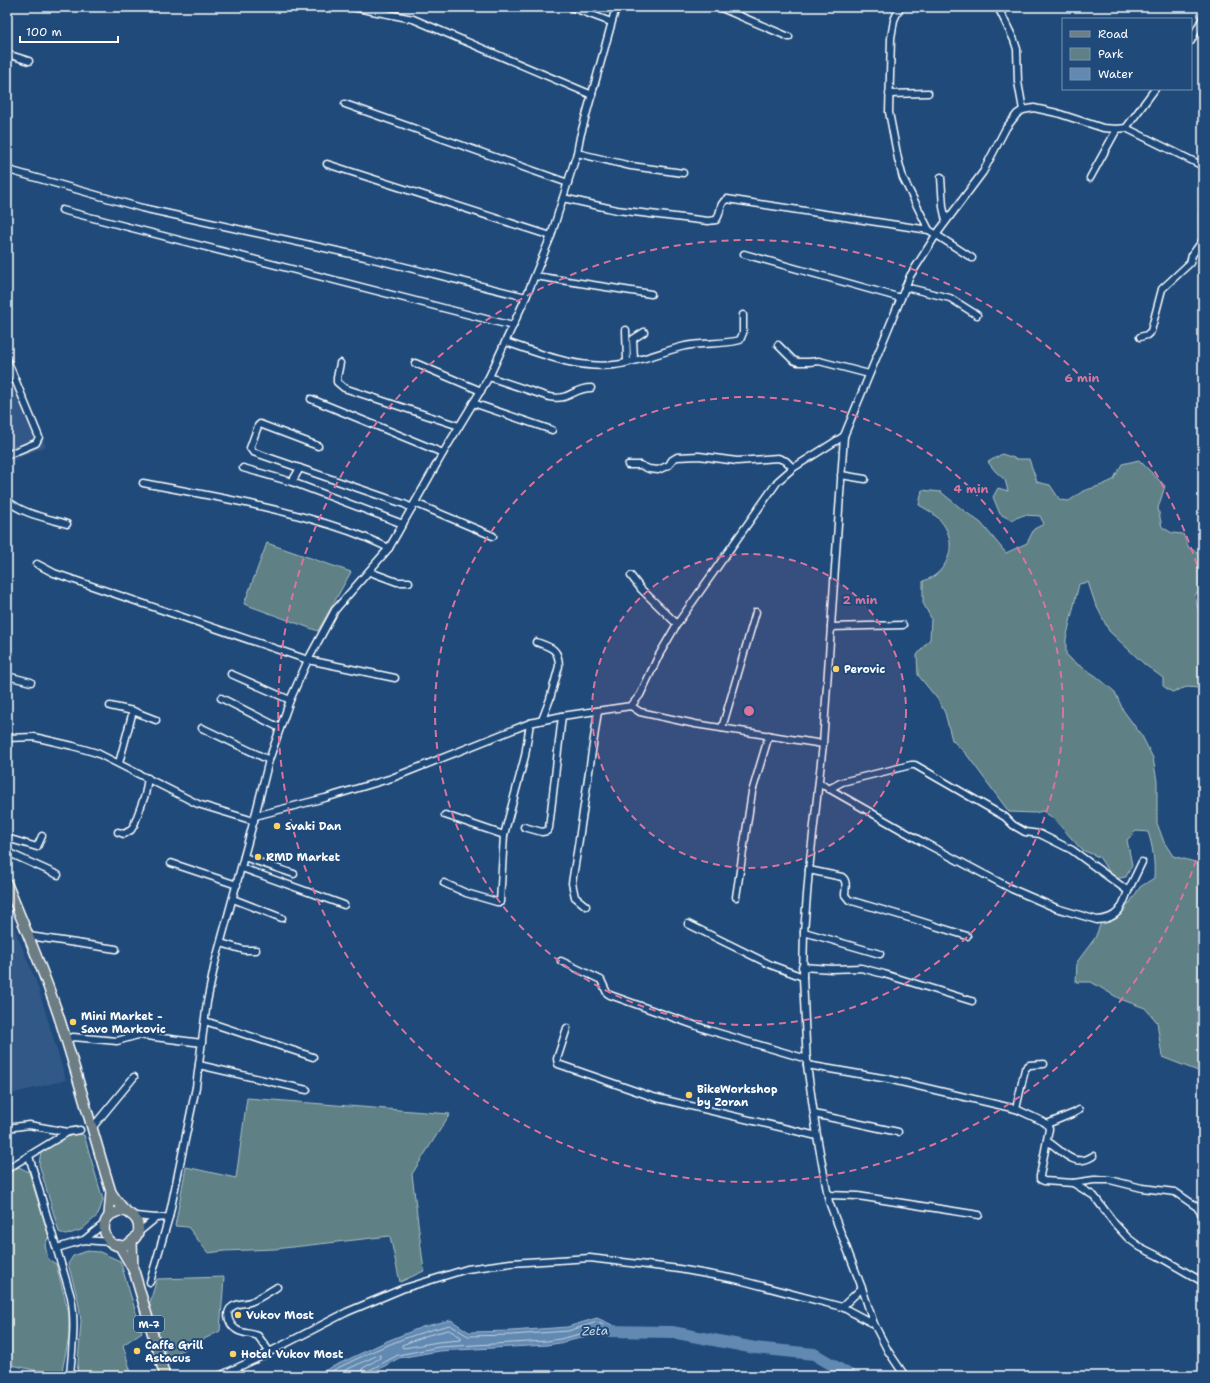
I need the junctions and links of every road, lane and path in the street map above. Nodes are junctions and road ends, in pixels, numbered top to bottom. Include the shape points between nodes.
1 (352, 7) edge
2 (571, 7) edge
3 (616, 7) edge
4 (719, 7) edge
5 (900, 7) edge
6 (998, 7) edge
7 (1203, 18) edge
8 (611, 22) junction
9 (789, 38) dead end
10 (1192, 39) edge
11 (7, 54) edge
12 (29, 61) dead end
13 (1154, 90) edge
14 (928, 93) dead end
15 (889, 94) junction
16 (592, 95) junction
17 (345, 104) dead end
18 (1023, 110) junction
19 (1126, 128) junction
20 (1117, 129) junction
21 (577, 153) junction
22 (327, 164) dead end
23 (1203, 166) edge
24 (7, 168) edge
25 (683, 173) dead end
26 (941, 177) dead end
27 (1090, 178) dead end
28 (568, 183) junction
29 (563, 198) junction
30 (62, 210) dead end
31 (1203, 214) edge
32 (946, 221) junction
33 (930, 230) junction
34 (1203, 230) edge
35 (936, 235) junction
36 (551, 236) junction
37 (1202, 243) edge
38 (744, 254) dead end
39 (972, 258) dead end
40 (535, 276) junction
41 (906, 287) junction
42 (651, 294) dead end
43 (526, 297) junction
44 (901, 298) junction
45 (743, 315) dead end
46 (977, 315) dead end
47 (513, 326) junction
48 (626, 330) dead end
49 (644, 332) dead end
50 (1140, 337) dead end
51 (506, 342) junction
52 (778, 345) dead end
53 (7, 360) edge
54 (634, 360) junction
55 (627, 362) junction
56 (340, 363) dead end
57 (415, 363) dead end
58 (870, 374) junction
59 (489, 378) junction
60 (591, 388) dead end
61 (481, 391) junction
62 (311, 399) dead end
63 (473, 403) junction
64 (459, 426) junction
65 (552, 430) dead end
66 (844, 436) junction
67 (318, 446) dead end
68 (443, 453) junction
69 (7, 455) edge
70 (628, 465) dead end
71 (243, 468) dead end
72 (300, 468) junction
73 (793, 468) junction
74 (841, 475) junction
75 (865, 479) dead end
76 (292, 482) junction
77 (143, 483) dead end
78 (7, 500) edge
79 (413, 505) junction
80 (66, 524) dead end
81 (403, 524) junction
82 (493, 536) dead end
83 (389, 548) junction
84 (37, 564) dead end
85 (370, 572) junction
86 (632, 576) dead end
87 (409, 582) dead end
88 (756, 612) dead end
89 (678, 624) junction
90 (903, 625) dead end
91 (831, 627) junction
92 (536, 642) dead end
93 (308, 660) junction
94 (231, 674) dead end
95 (7, 676) edge
96 (395, 678) dead end
97 (31, 682) dead end
98 (221, 698) dead end
99 (290, 700) junction
100 (110, 706) dead end
101 (631, 706) junction
102 (133, 711) junction
103 (598, 711) junction
104 (562, 716) junction
105 (156, 720) dead end
106 (542, 720) junction
107 (530, 723) junction
108 (202, 728) dead end
109 (280, 728) junction
110 (722, 728) junction
111 (769, 735) junction
112 (7, 738) edge
113 (823, 744) junction
114 (269, 760) junction
115 (118, 763) junction
116 (148, 778) junction
117 (819, 783) junction
118 (830, 789) junction
119 (445, 815) dead end
120 (255, 819) junction
121 (524, 827) dead end
122 (118, 832) dead end
123 (504, 835) junction
124 (42, 836) dead end
125 (7, 838) edge
126 (7, 852) edge
127 (244, 857) junction
128 (1142, 862) dead end
129 (171, 863) dead end
130 (242, 868) junction
131 (809, 870) junction
132 (294, 874) dead end
133 (58, 875) dead end
134 (444, 883) dead end
135 (7, 884) edge
136 (237, 885) junction
137 (1128, 891) junction
138 (736, 897) dead end
139 (234, 898) junction
140 (344, 905) dead end
141 (586, 906) dead end
142 (282, 918) dead end
143 (688, 924) dead end
144 (804, 932) junction
145 (29, 936) junction
146 (966, 936) dead end
147 (221, 943) junction
148 (116, 949) dead end
149 (256, 950) dead end
150 (880, 954) dead end
151 (560, 961) dead end
152 (802, 968) junction
153 (802, 977) junction
154 (972, 1001) dead end
155 (205, 1021) junction
156 (567, 1028) dead end
157 (66, 1040) junction
158 (202, 1043) junction
159 (313, 1057) dead end
160 (807, 1062) junction
161 (1044, 1064) dead end
162 (199, 1065) junction
163 (134, 1077) dead end
164 (307, 1090) dead end
165 (1016, 1109) junction
166 (1079, 1110) dead end
167 (814, 1114) junction
168 (1047, 1124) junction
169 (7, 1128) edge
170 (92, 1128) junction
171 (80, 1130) dead end
172 (68, 1132) junction
173 (898, 1132) dead end
174 (817, 1136) junction
175 (1047, 1141) junction
176 (29, 1156) junction
177 (1093, 1156) dead end
178 (7, 1169) edge
179 (1073, 1183) junction
180 (111, 1192) junction
181 (828, 1195) junction
182 (125, 1211) junction
183 (979, 1215) dead end
184 (135, 1216) junction
185 (1203, 1216) edge
186 (169, 1217) junction
187 (156, 1218) junction
188 (107, 1219) junction
189 (139, 1232) junction
190 (84, 1240) junction
191 (132, 1241) junction
192 (110, 1242) junction
193 (119, 1245) junction
194 (57, 1248) junction
195 (134, 1271) junction
196 (150, 1282) dead end
197 (1203, 1282) edge
198 (277, 1287) dead end
199 (862, 1288) junction
200 (842, 1307) junction
201 (874, 1324) junction
202 (269, 1351) junction
203 (70, 1376) edge
204 (165, 1376) edge
205 (219, 1376) edge
206 (905, 1376) edge

1 - 16 street via 414,19
2 - 8 street
3 - 8 street
4 - 9 street
5 - 15 street via 894,20 891,38
6 - 18 street via 1017,49 1018,82
7 - 10 street
8 - 16 street
11 - 12 street
13 - 19 street
14 - 15 street
15 - 33 street via 889,112 903,178
16 - 21 street
17 - 28 street
18 - 20 street via 1044,109 1103,128
18 - 32 street via 1006,128 984,172
19 - 20 street
19 - 23 street
20 - 27 street
21 - 25 street via 631,166
21 - 28 street
22 - 36 street
24 - 43 street via 142,208 365,257
26 - 32 street
28 - 29 street
29 - 33 street via 617,210 708,222 716,220 720,206 727,199
29 - 36 street
30 - 47 street
31 - 34 street
32 - 35 street
33 - 35 street
35 - 39 street
35 - 41 street via 910,276
36 - 40 street
37 - 50 street via 1192,255 1190,264 1162,289 1151,331
38 - 44 street
40 - 42 street
40 - 43 street
41 - 44 street
41 - 46 street via 950,298
43 - 47 street
44 - 58 street
45 - 54 street via 743,333 740,340 686,346
47 - 51 street
48 - 55 street
49 - 54 street via 633,339
51 - 55 street via 560,361 584,365 614,365
51 - 59 street
52 - 58 street via 798,362 819,361
53 - 69 street via 39,437 36,443
54 - 55 street
56 - 64 street via 336,378 344,388
57 - 61 street
58 - 66 street
59 - 60 street via 558,399 582,388
59 - 61 street
61 - 63 street
62 - 68 street
63 - 64 street
63 - 65 street
64 - 68 street
66 - 73 street
66 - 74 street
67 - 72 street via 263,424 258,426 251,450
68 - 79 street
70 - 73 street via 658,470 678,457 692,456 737,461 778,458
71 - 76 street
72 - 76 street
72 - 79 street
73 - 89 street via 778,481
74 - 75 street
74 - 91 street
76 - 81 street
77 - 83 street via 239,501 294,515
78 - 80 street via 27,512
79 - 81 street
79 - 82 street
81 - 83 street
83 - 85 street
84 - 93 street via 54,573
85 - 87 street via 396,582
85 - 93 street via 335,610
86 - 89 street via 641,589
88 - 110 street
89 - 101 street via 659,655 640,695
90 - 91 street
91 - 113 street
92 - 106 street via 551,648 559,661
93 - 96 street
93 - 99 street
94 - 99 street
95 - 97 street
98 - 109 street
99 - 109 street
100 - 102 street
101 - 103 street
101 - 110 street via 640,712
102 - 105 street
102 - 115 street
103 - 104 street
103 - 141 street via 572,883 575,897
104 - 106 street
104 - 121 street via 549,828 542,832
106 - 107 street
107 - 120 street via 392,778
107 - 123 street via 525,756
108 - 114 street
109 - 114 street
110 - 111 street
111 - 113 street
111 - 138 street via 752,792
112 - 115 street via 34,737 97,753
113 - 117 street
114 - 120 street
115 - 116 street
116 - 120 street via 198,804
116 - 122 street via 145,795 131,830 124,834
117 - 118 street
117 - 131 street
118 - 137 street via 842,782 915,765 1005,817 1025,832 1040,834 1072,850
118 - 137 street via 1012,889 1056,908 1104,920 1117,914
119 - 123 street
120 - 127 street
123 - 134 street via 500,902 466,893
124 - 125 street via 37,847
126 - 133 street
127 - 130 street
127 - 132 street
128 - 137 street
129 - 136 street
130 - 136 street
130 - 140 street
131 - 144 street
131 - 146 street via 845,879 845,895 849,900
135 - 145 main road
136 - 139 street
139 - 142 street
139 - 147 street
143 - 153 street via 771,965
144 - 150 street
144 - 152 street
145 - 148 street
145 - 157 main road
147 - 149 street via 244,950
147 - 155 street
151 - 160 street via 601,980 610,995
152 - 153 street
152 - 154 street via 861,968
153 - 160 street
155 - 158 street
155 - 159 street
156 - 174 street via 556,1059 558,1064 653,1096
157 - 158 street via 73,1037 117,1041 138,1034
157 - 170 main road
158 - 162 street
160 - 165 street
160 - 167 street
161 - 165 street via 1029,1065 1025,1069
162 - 164 street
162 - 186 street
163 - 170 street
165 - 168 street
166 - 168 street
167 - 173 street
167 - 174 street
168 - 175 street
169 - 172 street via 29,1125
170 - 180 main road
171 - 172 street
172 - 176 street
174 - 181 street
175 - 177 street via 1070,1158 1084,1160
175 - 179 street via 1040,1179
176 - 178 street
176 - 194 street
179 - 185 street via 1110,1180 1142,1188 1175,1192 1197,1207
179 - 197 street via 1094,1196 1128,1238
180 - 182 main road
180 - 188 main road
181 - 183 street via 858,1196
181 - 199 street
182 - 184 main road
182 - 188 main road via 119,1211
184 - 187 street
184 - 189 main road
186 - 187 street
186 - 196 street
187 - 189 street
188 - 190 street
188 - 192 main road via 105,1236
189 - 191 main road
190 - 192 street
190 - 194 street
191 - 193 main road
191 - 195 main road, M-7
192 - 193 main road
193 - 195 main road, M-7
194 - 203 street via 74,1311
195 - 204 main road, M-7
198 - 202 street via 250,1302 231,1307 228,1315 233,1327 258,1336
199 - 200 street
199 - 201 street
200 - 201 street
200 - 202 street via 735,1279 679,1269 590,1258 519,1263 467,1269 402,1289
201 - 206 street
202 - 205 street

